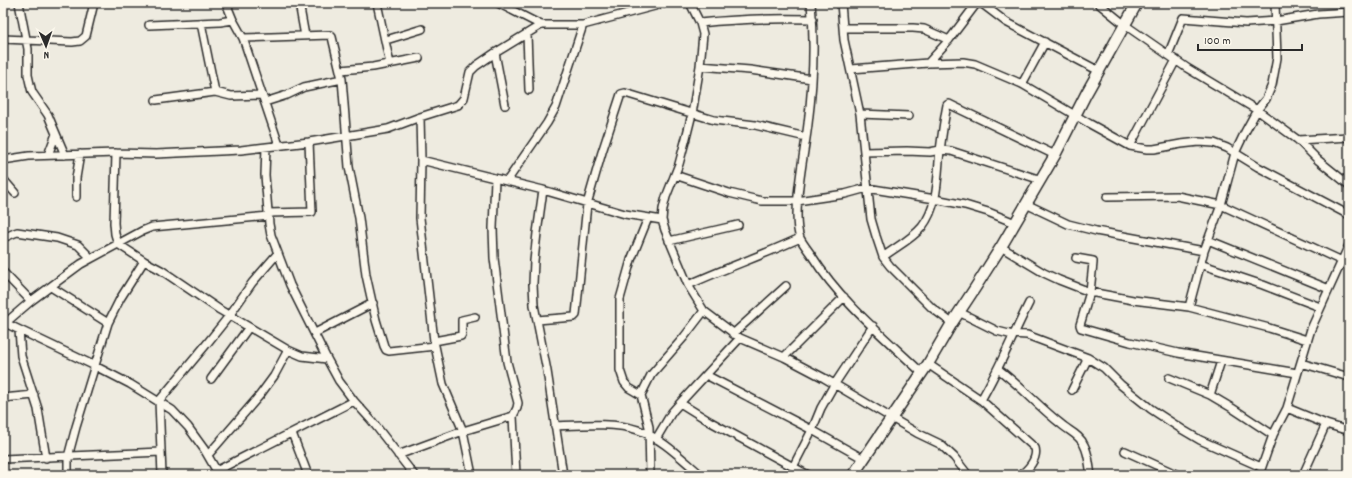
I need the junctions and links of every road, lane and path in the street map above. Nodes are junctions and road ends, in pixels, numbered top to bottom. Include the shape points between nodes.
1 (19, 3) edge
2 (94, 3) edge
3 (226, 3) edge
4 (299, 3) edge
5 (377, 3) edge
6 (498, 3) edge
7 (666, 3) edge
8 (690, 3) edge
9 (811, 3) edge
10 (841, 3) edge
11 (977, 3) edge
12 (981, 3) edge
13 (1098, 3) edge
14 (1137, 3) edge
15 (1275, 3) edge
16 (643, 5) edge
17 (1349, 12) edge
18 (813, 19) junction
19 (233, 20) junction
20 (1276, 21) junction
21 (202, 23) junction
22 (700, 23) junction
23 (541, 25) junction
24 (583, 25) junction
25 (1125, 25) junction
26 (149, 26) dead end
27 (842, 28) junction
28 (422, 30) dead end
29 (527, 34) junction
30 (305, 36) junction
31 (244, 38) junction
32 (3, 39) edge
33 (26, 40) junction
34 (386, 40) junction
35 (949, 40) junction
36 (1045, 42) junction
37 (495, 53) junction
38 (1168, 55) junction
39 (419, 58) dead end
40 (1176, 60) junction
41 (928, 63) junction
42 (390, 64) junction
43 (700, 66) junction
44 (851, 69) junction
45 (341, 70) junction
46 (1099, 71) junction
47 (812, 79) junction
48 (342, 80) junction
49 (1022, 84) junction
50 (529, 90) dead end
51 (215, 92) junction
52 (263, 98) junction
53 (156, 100) dead end
54 (505, 105) dead end
55 (1257, 110) junction
56 (692, 114) junction
57 (860, 114) junction
58 (1075, 115) junction
59 (909, 116) dead end
60 (420, 117) junction
61 (56, 134) junction
62 (347, 137) junction
63 (806, 137) junction
64 (1349, 137) edge
65 (1298, 140) junction
66 (309, 142) junction
67 (279, 146) junction
68 (1130, 146) junction
69 (266, 147) junction
70 (940, 150) junction
71 (864, 152) junction
72 (116, 153) junction
73 (1235, 153) junction
74 (80, 154) junction
75 (48, 155) junction
76 (64, 155) junction
77 (1055, 155) junction
78 (3, 160) edge
79 (421, 160) junction
80 (675, 175) junction
81 (3, 179) edge
82 (496, 179) junction
83 (1041, 180) junction
84 (507, 181) junction
85 (1349, 185) edge
86 (867, 188) junction
87 (543, 190) junction
88 (15, 193) dead end
89 (76, 197) dead end
90 (1108, 198) dead end
91 (935, 199) junction
92 (797, 201) junction
93 (587, 204) junction
94 (1026, 204) junction
95 (1221, 205) junction
96 (268, 214) junction
97 (1349, 215) edge
98 (648, 218) junction
99 (662, 220) junction
100 (1015, 222) junction
101 (738, 225) dead end
102 (3, 238) edge
103 (800, 238) junction
104 (1208, 240) junction
105 (670, 241) junction
106 (118, 244) junction
107 (1349, 245) edge
108 (1001, 247) junction
109 (1204, 251) junction
110 (278, 252) junction
111 (883, 257) junction
112 (91, 258) junction
113 (1076, 258) dead end
114 (1342, 260) junction
115 (144, 261) junction
116 (1200, 264) junction
117 (3, 272) edge
118 (688, 285) junction
119 (786, 286) dead end
120 (50, 287) junction
121 (1329, 289) junction
122 (1090, 292) junction
123 (844, 296) junction
124 (31, 300) junction
125 (373, 303) junction
126 (1029, 303) dead end
127 (1189, 307) junction
128 (1320, 307) junction
129 (704, 311) junction
130 (959, 312) junction
131 (229, 316) junction
132 (476, 317) dead end
133 (537, 320) junction
134 (108, 323) junction
135 (952, 323) junction
136 (4, 324) edge
137 (873, 326) junction
138 (249, 327) junction
139 (19, 330) junction
140 (314, 333) junction
141 (734, 334) junction
142 (1013, 335) junction
143 (740, 338) junction
144 (1307, 340) junction
145 (435, 344) junction
146 (288, 350) junction
147 (784, 357) junction
148 (1088, 358) junction
149 (327, 359) junction
150 (1221, 360) junction
151 (1301, 363) junction
152 (928, 364) junction
153 (95, 366) junction
154 (998, 369) junction
155 (921, 372) junction
156 (1297, 373) junction
157 (706, 375) junction
158 (1349, 377) edge
159 (1169, 378) dead end
160 (212, 379) dead end
161 (834, 385) junction
162 (1072, 390) dead end
163 (34, 395) junction
164 (641, 395) junction
165 (1210, 395) junction
166 (3, 398) edge
167 (981, 400) junction
168 (159, 401) junction
169 (354, 401) junction
170 (680, 403) junction
171 (1287, 408) junction
172 (513, 416) junction
173 (891, 418) junction
174 (1326, 424) junction
175 (555, 426) junction
176 (812, 430) junction
177 (463, 431) junction
178 (1349, 431) edge
179 (292, 433) junction
180 (649, 435) junction
181 (1273, 435) junction
182 (656, 439) junction
183 (1125, 451) dead end
184 (161, 452) junction
185 (208, 455) junction
186 (398, 455) junction
187 (68, 457) junction
188 (46, 458) junction
189 (864, 459) junction
190 (3, 460) edge
191 (793, 467) junction
192 (1261, 467) junction
193 (218, 473) edge
194 (1023, 474) edge
195 (68, 475) edge
196 (162, 475) edge
197 (308, 475) edge
198 (414, 475) edge
199 (472, 475) edge
200 (516, 475) edge
201 (563, 475) edge
202 (650, 475) edge
203 (701, 475) edge
204 (808, 475) edge
205 (853, 475) edge
206 (968, 475) edge
207 (1091, 475) edge
208 (1178, 475) edge
209 (1259, 475) edge
210 (1302, 475) edge

1 - 33 street
2 - 33 street via 86,36 80,41
3 - 19 street
4 - 30 street
5 - 34 street
6 - 23 street
7 - 16 street
8 - 22 street
9 - 18 street
10 - 27 street
11 - 35 street
12 - 36 street via 1006,22
13 - 25 street
14 - 25 street
15 - 20 street
16 - 24 street
17 - 20 street
18 - 22 street via 737,19
18 - 47 street
19 - 21 street
19 - 31 street
20 - 38 street via 1246,23 1183,18
20 - 55 street via 1275,74 1269,92
21 - 26 street
21 - 51 street
22 - 43 street via 703,34
23 - 24 street
23 - 29 street
24 - 84 street via 556,107
25 - 38 street
25 - 46 street
27 - 35 street via 913,28
27 - 44 street
28 - 34 street
29 - 37 street
29 - 50 street
30 - 31 street
30 - 45 street via 330,35
31 - 52 street
32 - 33 street
33 - 61 street via 28,75 32,92 48,115
34 - 42 street
35 - 41 street
36 - 46 street
36 - 49 street
37 - 54 street
37 - 60 street via 470,72 464,98 458,105
38 - 40 street
39 - 42 street
40 - 55 street
40 - 68 street
41 - 44 street
41 - 49 street via 975,64
42 - 45 street
43 - 47 street
43 - 56 street
44 - 57 street
45 - 48 street
46 - 58 street
47 - 63 street
48 - 52 street via 304,87 287,95
48 - 62 street
49 - 58 street
51 - 52 street
51 - 53 street
52 - 67 street
55 - 65 street
55 - 73 street
56 - 63 street
56 - 80 street
56 - 93 street via 625,93 621,94
57 - 59 street
57 - 71 street
58 - 68 street
58 - 77 street
60 - 62 street via 388,129
60 - 79 street
61 - 75 street
61 - 76 street
62 - 66 street
62 - 125 street via 349,167 366,275
63 - 92 street
64 - 65 street
65 - 85 street
66 - 67 street
66 - 96 street via 312,212
67 - 69 street
68 - 73 street via 1154,149 1199,142 1214,143
69 - 72 street via 156,154
69 - 96 street
70 - 71 street
70 - 77 street via 949,104
70 - 83 street via 962,154
70 - 91 street
71 - 86 street
72 - 74 street
72 - 106 street via 114,223
73 - 95 street
73 - 97 street
74 - 76 street
74 - 89 street
75 - 76 street
75 - 78 street
77 - 83 street
79 - 82 street
79 - 145 street via 420,218
80 - 92 street via 749,199
80 - 99 street via 662,209
81 - 88 street
82 - 84 street
82 - 172 street via 494,258 508,362 518,403
83 - 94 street
84 - 87 street
86 - 91 street
86 - 92 street
86 - 111 street via 871,219
87 - 93 street
87 - 133 street via 534,261 533,284
90 - 95 street via 1177,196
91 - 100 street via 988,212
91 - 111 street via 929,216 915,234
92 - 103 street
93 - 98 street
93 - 133 street via 576,315
94 - 100 street
94 - 109 street via 1068,224 1096,232
95 - 104 street
95 - 114 street
96 - 106 street via 152,227
96 - 110 street via 271,235
98 - 99 street
98 - 164 street via 631,260 620,299 620,370 629,388
99 - 105 street
100 - 108 street
101 - 105 street
102 - 112 street via 17,232 56,238 78,245
103 - 118 street
103 - 123 street via 835,288
104 - 109 street
104 - 121 street
105 - 118 street
106 - 112 street
106 - 115 street
107 - 114 street
108 - 122 street via 1059,280
108 - 130 street
109 - 116 street
110 - 131 street
110 - 140 street via 290,285
111 - 135 street via 932,308
112 - 120 street
113 - 122 street via 1093,262
114 - 121 street
115 - 131 street
115 - 134 street
116 - 127 street
116 - 128 street
117 - 124 street
118 - 129 street
119 - 141 street
120 - 124 street
120 - 134 street
121 - 128 street
122 - 127 street
122 - 150 street via 1080,325 1082,328 1130,342
123 - 137 street
123 - 147 street
124 - 136 street
125 - 140 street
125 - 145 street via 386,350
126 - 142 street
127 - 144 street
128 - 144 street
129 - 141 street
129 - 164 street via 650,376
130 - 135 street
130 - 142 street via 997,331
131 - 138 street
131 - 168 street
132 - 145 street via 462,320 461,336
133 - 175 street
134 - 153 street
135 - 152 street
136 - 139 street
137 - 155 street
137 - 161 street
138 - 146 street
138 - 160 street
139 - 153 street
139 - 163 street via 22,356
140 - 149 street
141 - 143 street
142 - 148 street via 1027,335
142 - 154 street
143 - 147 street
143 - 157 street
144 - 151 street
145 - 177 street via 443,384
146 - 149 street via 302,356
146 - 185 street via 260,395
147 - 161 street
148 - 162 street
148 - 192 street via 1183,430
149 - 169 street
150 - 156 street
150 - 165 street
151 - 156 street
151 - 158 street
152 - 155 street
152 - 167 street
153 - 168 street
153 - 187 street
154 - 167 street
154 - 207 street via 1077,436 1088,454
155 - 173 street
156 - 171 street
157 - 170 street
157 - 176 street
159 - 165 street
161 - 173 street
161 - 176 street
163 - 166 street
163 - 188 street
164 - 180 street
165 - 181 street
167 - 194 street via 1035,448 1034,457
168 - 184 street
168 - 185 street via 188,427
169 - 179 street
169 - 186 street
170 - 182 street
170 - 191 street
171 - 174 street
171 - 181 street
172 - 177 street
172 - 200 street
173 - 189 street
173 - 206 street via 940,444
174 - 178 street
174 - 210 street
175 - 180 street via 631,428
175 - 201 street
176 - 189 street
176 - 191 street
177 - 186 street
177 - 199 street
179 - 193 street
179 - 197 street
180 - 182 street
180 - 202 street
181 - 192 street
182 - 203 street
183 - 208 street
184 - 187 street
184 - 196 street
185 - 193 street
186 - 198 street
187 - 188 street
187 - 195 street
188 - 190 street
189 - 205 street
191 - 204 street
192 - 209 street

